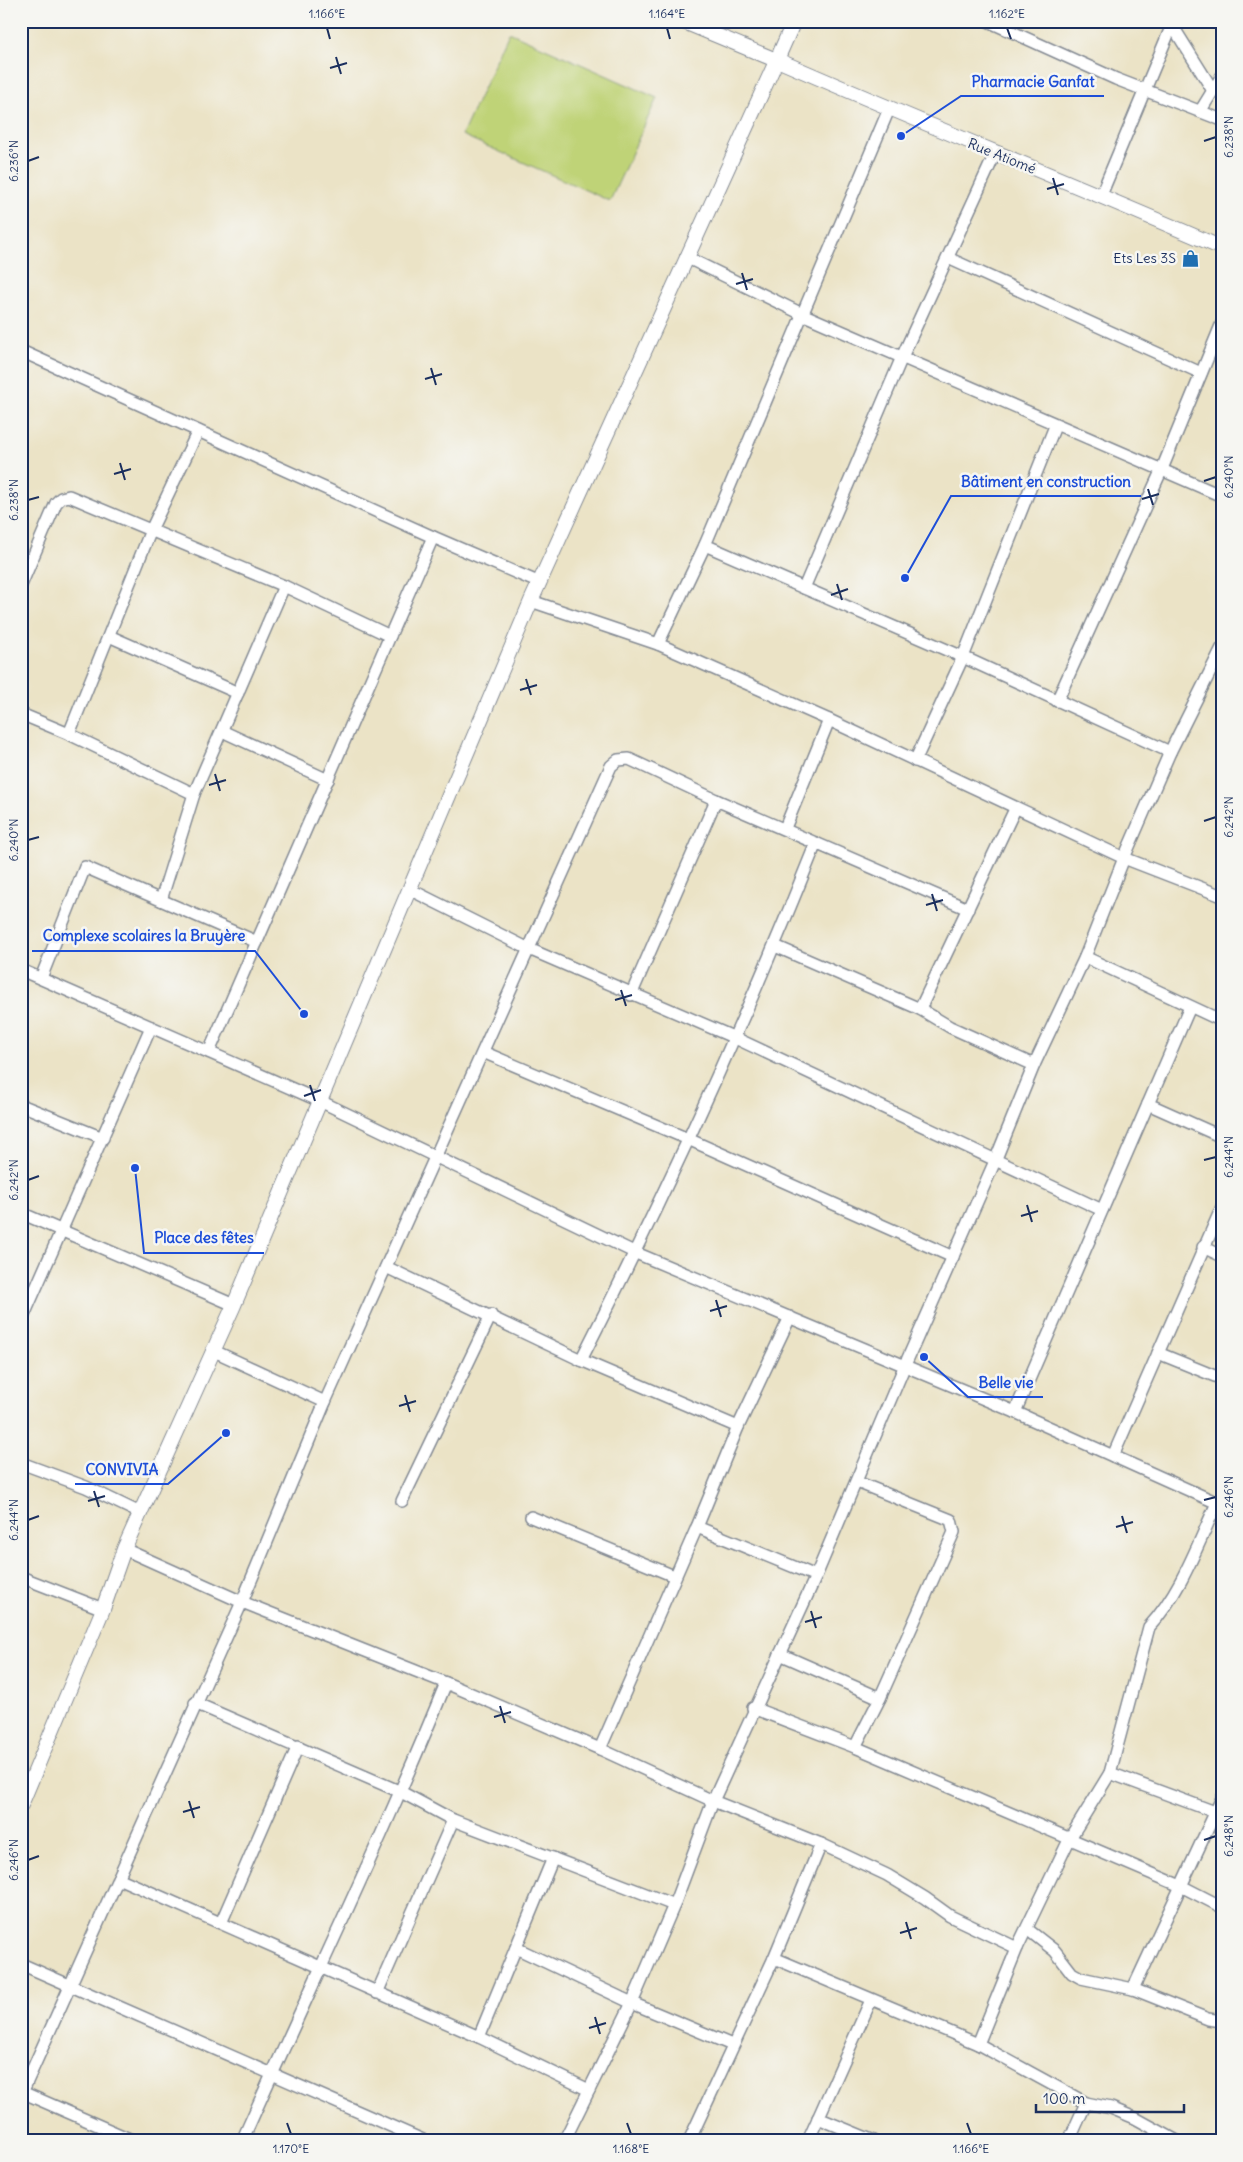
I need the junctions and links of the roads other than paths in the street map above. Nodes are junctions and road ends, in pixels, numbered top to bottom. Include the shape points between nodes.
1 (682, 21) edge
2 (794, 21) edge
3 (988, 21) edge
4 (1171, 23) edge
5 (777, 60) junction
6 (1222, 76) edge
7 (1212, 89) junction
8 (1146, 90) junction
9 (888, 109) junction
10 (1201, 110) junction
11 (1222, 120) edge
12 (995, 154) junction
13 (1102, 195) junction
14 (1222, 248) edge
15 (686, 257) junction
16 (948, 258) junction
17 (802, 314) junction
18 (1222, 323) edge
19 (21, 351) edge
20 (902, 357) junction
21 (1201, 373) junction
22 (1055, 426) junction
23 (198, 431) junction
24 (1162, 469) junction
25 (1222, 496) edge
26 (151, 530) junction
27 (433, 537) junction
28 (705, 545) junction
29 (540, 582) junction
30 (21, 585) edge
31 (284, 586) junction
32 (804, 588) junction
33 (531, 601) junction
34 (108, 636) junction
35 (390, 636) junction
36 (658, 644) junction
37 (1222, 648) edge
38 (963, 657) junction
39 (238, 693) junction
40 (1058, 701) junction
41 (21, 714) edge
42 (829, 720) junction
43 (222, 731) junction
44 (69, 734) junction
45 (1170, 752) junction
46 (915, 761) junction
47 (328, 780) junction
48 (194, 794) junction
49 (716, 800) junction
50 (1015, 809) junction
51 (785, 828) junction
52 (816, 843) junction
53 (1124, 858) junction
54 (409, 888) junction
55 (1222, 896) edge
56 (161, 900) junction
57 (968, 909) junction
58 (257, 942) junction
59 (775, 946) junction
60 (529, 949) junction
61 (1085, 957) junction
62 (21, 970) edge
63 (41, 978) junction
64 (630, 995) junction
65 (1190, 1007) junction
66 (920, 1010) junction
67 (1222, 1021) edge
68 (151, 1027) junction
69 (733, 1037) junction
70 (209, 1052) junction
71 (483, 1052) junction
72 (1034, 1065) junction
73 (320, 1101) junction
74 (1148, 1104) junction
75 (21, 1105) edge
76 (1222, 1137) edge
77 (102, 1138) junction
78 (688, 1138) junction
79 (436, 1156) junction
80 (995, 1161) junction
81 (1222, 1206) edge
82 (1102, 1210) junction
83 (21, 1214) edge
84 (62, 1231) junction
85 (1203, 1247) junction
86 (636, 1253) junction
87 (952, 1256) junction
88 (1222, 1256) edge
89 (386, 1267) junction
90 (234, 1305) junction
91 (491, 1315) junction
92 (790, 1317) junction
93 (21, 1322) edge
94 (212, 1350) junction
95 (1158, 1353) junction
96 (581, 1360) junction
97 (905, 1365) junction
98 (1222, 1380) edge
99 (325, 1402) junction
100 (1015, 1412) junction
101 (738, 1426) junction
102 (1113, 1456) junction
103 (21, 1463) edge
104 (858, 1482) junction
105 (402, 1501) dead end
106 (1219, 1504) edge
107 (140, 1513) junction
108 (530, 1517) dead end
109 (697, 1527) junction
110 (124, 1549) junction
111 (674, 1576) junction
112 (816, 1576) junction
113 (21, 1577) edge
114 (242, 1602) junction
115 (103, 1609) junction
116 (780, 1654) junction
117 (446, 1683) junction
118 (880, 1698) junction
119 (195, 1703) junction
120 (753, 1708) junction
121 (298, 1746) junction
122 (856, 1747) junction
123 (600, 1749) junction
124 (1110, 1773) junction
125 (401, 1792) junction
126 (1222, 1798) edge
127 (713, 1800) junction
128 (21, 1805) edge
129 (1215, 1812) junction
130 (453, 1820) junction
131 (1070, 1838) junction
132 (821, 1844) junction
133 (553, 1858) junction
134 (118, 1878) junction
135 (1182, 1887) junction
136 (674, 1904) junction
137 (1222, 1907) edge
138 (221, 1924) junction
139 (1028, 1929) junction
140 (516, 1948) junction
141 (1018, 1948) junction
142 (774, 1958) junction
143 (21, 1964) edge
144 (319, 1967) junction
145 (71, 1986) junction
146 (1133, 1989) junction
147 (377, 1993) junction
148 (871, 2000) junction
149 (632, 2003) junction
150 (1222, 2021) edge
151 (479, 2038) junction
152 (978, 2044) junction
153 (732, 2045) junction
154 (272, 2074) junction
155 (589, 2090) junction
156 (22, 2094) edge
157 (1086, 2103) junction
158 (818, 2118) junction
159 (694, 2139) edge
160 (129, 2140) edge
161 (242, 2141) edge
162 (426, 2141) edge
163 (564, 2141) edge
164 (808, 2141) edge
165 (874, 2141) edge
166 (1069, 2141) edge
167 (1177, 2141) edge

1 - 5 street, Rue Atiomé
2 - 5 street
3 - 8 street
4 - 7 street
4 - 8 street
5 - 9 street, Rue Atiomé
5 - 15 street
6 - 7 street
7 - 10 street
8 - 10 street
8 - 13 street
9 - 12 street, Rue Atiomé
9 - 17 street
10 - 11 street
12 - 13 street, Rue Atiomé
12 - 16 street
13 - 14 street, Rue Atiomé
15 - 17 street
15 - 29 street
16 - 20 street
16 - 21 street
17 - 20 street
17 - 28 street
18 - 21 street
19 - 23 street
20 - 22 street
20 - 32 street
21 - 24 street
22 - 24 street
22 - 38 street
23 - 26 street
23 - 27 street
24 - 25 street
24 - 40 street
26 - 30 street via 69,496 61,498
26 - 31 street
26 - 34 street
27 - 29 street
27 - 35 street
28 - 32 street
28 - 36 street
29 - 33 street
31 - 35 street
31 - 39 street
32 - 38 street
33 - 36 street
33 - 54 street
34 - 39 street
34 - 44 street
35 - 47 street
36 - 42 street
37 - 45 street
38 - 40 street
38 - 46 street
39 - 43 street
40 - 45 street
41 - 44 street
42 - 46 street
42 - 51 street
43 - 47 street
43 - 48 street
44 - 48 street
45 - 53 street
46 - 50 street
47 - 58 street
48 - 56 street
49 - 51 street
49 - 60 street via 629,759 618,760 611,766
49 - 64 street
50 - 53 street
50 - 57 street
51 - 52 street
52 - 57 street
52 - 59 street
53 - 55 street
53 - 61 street
54 - 60 street
54 - 73 street
56 - 58 street
56 - 63 street via 85,867
57 - 66 street
58 - 70 street
59 - 66 street
59 - 69 street
60 - 64 street
60 - 71 street
61 - 65 street
61 - 72 street
62 - 63 street
63 - 68 street
64 - 69 street
65 - 67 street
65 - 74 street
66 - 72 street
68 - 70 street
68 - 77 street
69 - 78 street
69 - 80 street
70 - 73 street
71 - 78 street
71 - 79 street
72 - 80 street
73 - 79 street
73 - 90 street
74 - 76 street
74 - 82 street
75 - 77 street
77 - 84 street
78 - 86 street
78 - 87 street
79 - 86 street
79 - 89 street
80 - 82 street
80 - 87 street
81 - 85 street
82 - 100 street
83 - 84 street
84 - 90 street
84 - 93 street
85 - 88 street
85 - 95 street
86 - 92 street
86 - 96 street
87 - 97 street
89 - 91 street
89 - 99 street
90 - 94 street
91 - 96 street
91 - 105 street
92 - 97 street
92 - 101 street
94 - 99 street
94 - 107 street
95 - 98 street
95 - 102 street
96 - 101 street
97 - 100 street
97 - 104 street
99 - 114 street
100 - 102 street
101 - 109 street
102 - 106 street
103 - 107 street via 86,1487
104 - 112 street
104 - 118 street via 950,1520 954,1532
106 - 124 street via 1170,1601 1149,1627
107 - 110 street
108 - 111 street
109 - 111 street
109 - 112 street
110 - 114 street
110 - 115 street
111 - 123 street
112 - 116 street
113 - 115 street
114 - 117 street
114 - 119 street
115 - 128 street
116 - 118 street
116 - 120 street
117 - 123 street
117 - 125 street
118 - 122 street
119 - 121 street
119 - 134 street
120 - 122 street
120 - 127 street
121 - 125 street
121 - 138 street
122 - 131 street
123 - 127 street
124 - 129 street
124 - 131 street
125 - 130 street
125 - 144 street
126 - 129 street
127 - 132 street
127 - 136 street
129 - 135 street
130 - 133 street
130 - 147 street
131 - 135 street
131 - 139 street
132 - 141 street via 887,1876 950,1916
132 - 142 street
133 - 136 street
133 - 140 street
134 - 138 street
134 - 145 street
135 - 137 street
135 - 146 street
136 - 149 street
138 - 144 street
139 - 141 street
139 - 146 street via 1055,1951 1072,1973 1090,1981
140 - 149 street
140 - 151 street
141 - 152 street
142 - 148 street
142 - 153 street
143 - 145 street
144 - 147 street
144 - 154 street
145 - 154 street
145 - 156 street
146 - 150 street via 1208,2019
147 - 151 street
148 - 152 street
148 - 158 street
149 - 153 street
149 - 155 street
151 - 155 street
152 - 157 street
153 - 159 street
154 - 161 street
154 - 162 street
155 - 163 street
156 - 160 street
157 - 166 street
157 - 167 street via 1111,2108 1135,2118
158 - 164 street
158 - 165 street

